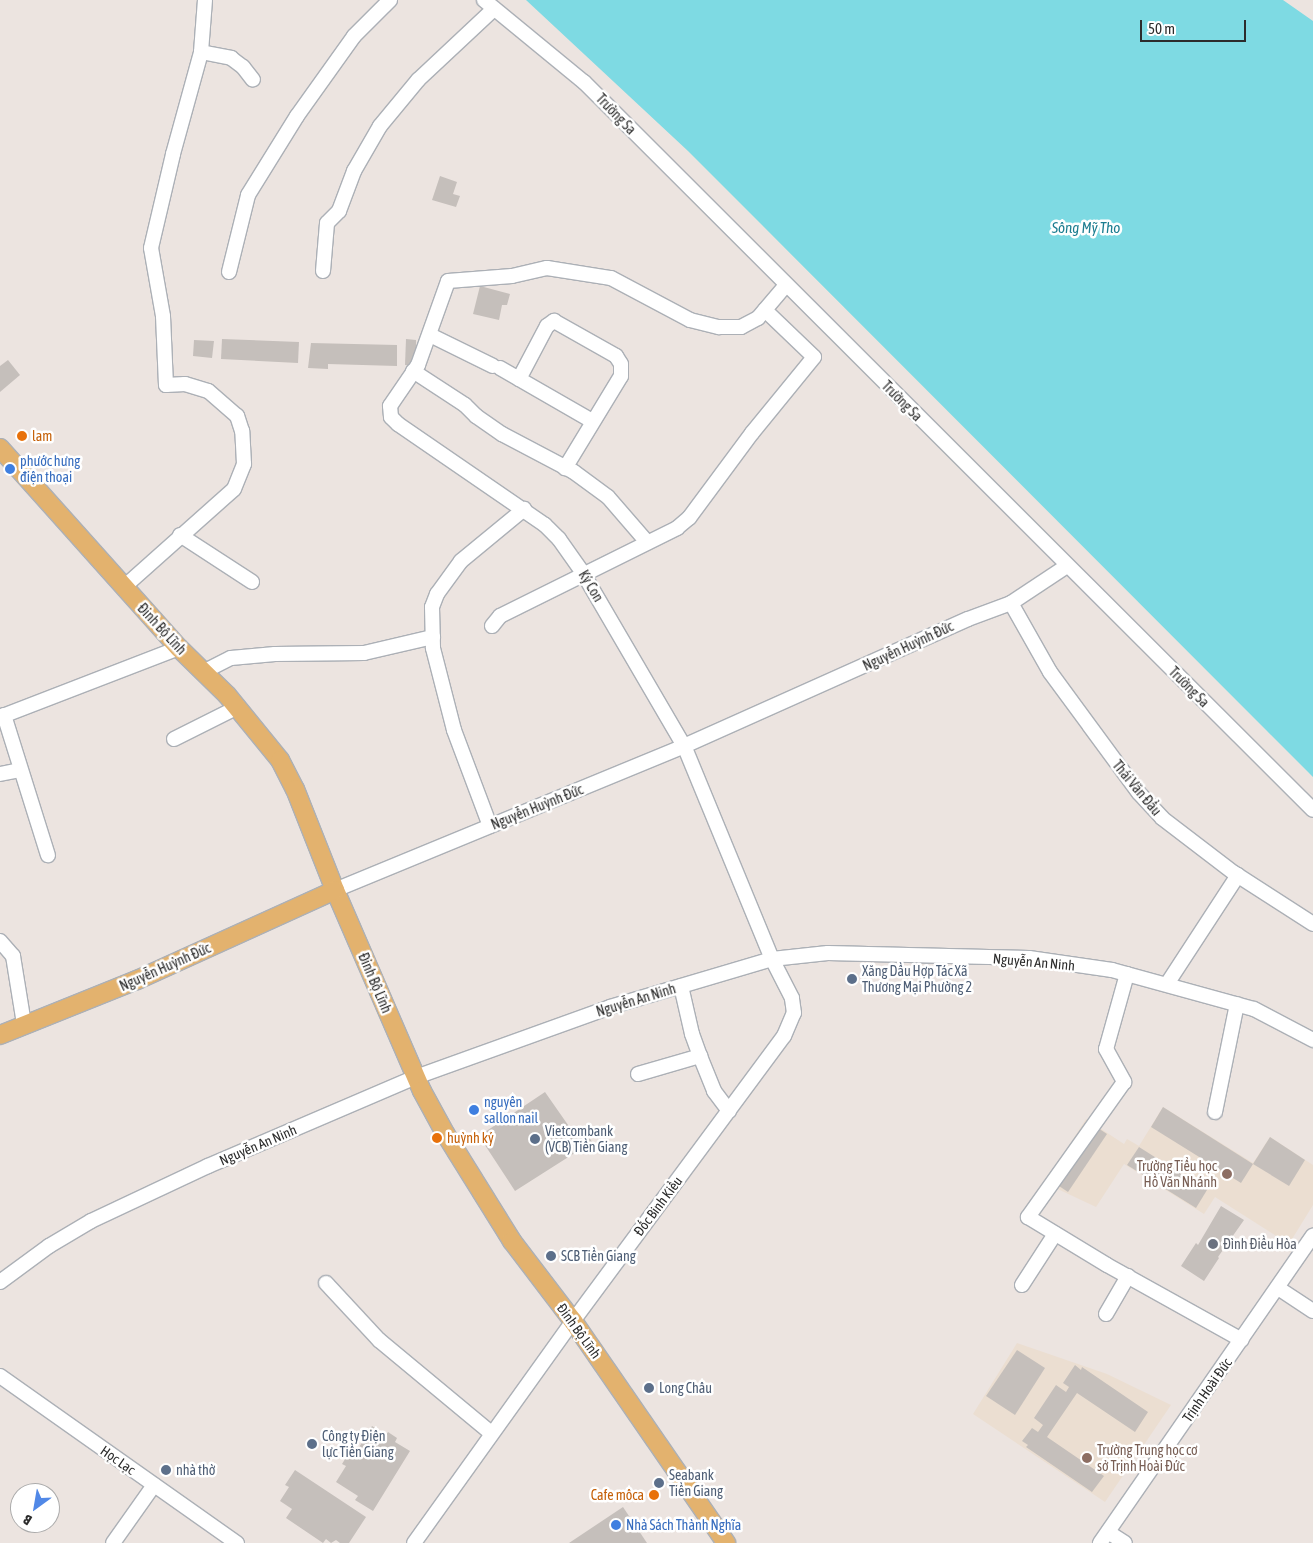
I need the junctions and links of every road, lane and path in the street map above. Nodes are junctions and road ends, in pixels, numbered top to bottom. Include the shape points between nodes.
1 (205, 0) edge
2 (390, 0) edge
3 (489, 4) edge
4 (202, 52) junction
5 (253, 80) dead end
6 (323, 271) dead end
7 (229, 272) dead end
8 (786, 285) junction
9 (764, 310) junction
10 (430, 335) junction
11 (413, 371) junction
12 (519, 379) junction
13 (592, 420) junction
14 (0, 448) edge
15 (565, 468) junction
16 (524, 508) junction
17 (180, 535) junction
18 (647, 542) junction
19 (1067, 566) junction
20 (584, 573) junction
21 (252, 582) dead end
22 (124, 587) junction
23 (1011, 603) junction
24 (492, 626) dead end
25 (432, 637) junction
26 (179, 648) junction
27 (203, 672) junction
28 (238, 707) junction
29 (2, 716) edge
30 (174, 739) dead end
31 (684, 746) junction
32 (21, 770) junction
33 (0, 774) edge
34 (1313, 810) edge
35 (490, 826) junction
36 (48, 855) dead end
37 (1238, 875) junction
38 (335, 890) junction
39 (1313, 924) edge
40 (0, 941) edge
41 (772, 958) junction
42 (1127, 974) junction
43 (1167, 984) junction
44 (681, 986) junction
45 (1237, 1004) junction
46 (24, 1024) junction
47 (0, 1035) edge
48 (1313, 1040) edge
49 (700, 1056) junction
50 (638, 1074) dead end
51 (416, 1077) junction
52 (729, 1111) junction
53 (1215, 1112) dead end
54 (1054, 1234) junction
55 (1313, 1235) edge
56 (1128, 1276) junction
57 (0, 1282) edge
58 (326, 1283) dead end
59 (1022, 1285) dead end
60 (1278, 1288) junction
61 (1313, 1311) edge
62 (1106, 1314) dead end
63 (573, 1321) junction
64 (1242, 1340) junction
65 (0, 1376) edge
66 (491, 1433) junction
67 (154, 1484) junction
68 (1104, 1537) edge
69 (113, 1543) edge
70 (237, 1543) edge
71 (414, 1543) edge
72 (726, 1543) edge
73 (1125, 1543) edge

1 - 4 street
2 - 7 street via 354,36 297,116 248,195
3 - 6 street via 380,126 354,171 339,211 327,224
3 - 8 street, Trường Sa via 584,82
4 - 5 street via 231,58 244,66
4 - 17 street via 151,248 163,316 166,385 185,384 208,391 237,416 242,431 244,464 234,489
8 - 9 street
8 - 19 street, Trường Sa
9 - 10 street, Ký Con via 758,318 741,327 720,327 690,320 611,278 547,268 512,276 448,281
9 - 18 street via 814,357 758,425 689,518
10 - 11 street, Ký Con
10 - 12 street
11 - 15 street via 502,434
11 - 16 street, Ký Con via 390,406 392,417
12 - 13 street
12 - 13 street via 550,322 562,323 616,356 620,364 621,376
13 - 15 street
14 - 22 main road, Đinh Bộ Lĩnh
15 - 18 street via 608,497
16 - 20 street, Ký Con via 559,539
16 - 25 street via 461,561 437,594 432,607
17 - 21 street
17 - 22 street
18 - 20 street
19 - 23 street, Nguyễn Huỳnh Đức
19 - 34 street, Trường Sa
20 - 24 street via 500,616
20 - 31 street, Ký Con
22 - 26 main road, Đinh Bộ Lĩnh
23 - 31 street, Nguyễn Huỳnh Đức via 968,618
23 - 37 street, Thái Văn Đẩu via 1050,672 1138,793 1162,818
25 - 27 street via 364,653 231,658
25 - 35 street via 454,730
26 - 27 main road, Đinh Bộ Lĩnh
26 - 29 street
27 - 28 main road, Đinh Bộ Lĩnh
28 - 30 street
28 - 38 main road, Đinh Bộ Lĩnh via 280,760 295,788
29 - 32 street
31 - 35 street, Nguyễn Huỳnh Đức
31 - 41 street, Ký Con
32 - 33 street
32 - 36 street
35 - 38 street, Nguyễn Huỳnh Đức
37 - 39 street, Thái Văn Đẩu
37 - 43 street
38 - 46 main road, Nguyễn Huỳnh Đức via 137,980
38 - 51 main road, Đinh Bộ Lĩnh
40 - 46 street via 13,956
41 - 42 street, Nguyễn An Ninh via 828,953 1029,958
41 - 44 street, Nguyễn An Ninh
41 - 52 street, Đốc Binh Kiều via 792,998 794,1013 784,1036
42 - 43 street, Nguyễn An Ninh
42 - 54 street via 1106,1049 1124,1082 1028,1217
43 - 45 street, Nguyễn An Ninh
44 - 49 street
44 - 51 street, Nguyễn An Ninh via 610,1007
45 - 48 street, Nguyễn An Ninh via 1254,1009
45 - 53 street
46 - 47 main road, Nguyễn Huỳnh Đức
49 - 50 street
49 - 52 street via 714,1091
51 - 57 street, Nguyễn An Ninh via 208,1166 91,1221 28,1260
51 - 63 main road, Đinh Bộ Lĩnh via 446,1135 512,1242
52 - 63 street, Đốc Binh Kiều
54 - 56 street
54 - 59 street
55 - 60 street, Trịnh Hoài Đức
56 - 62 street
56 - 64 street
58 - 66 street via 379,1340
60 - 61 street
60 - 64 street, Trịnh Hoài Đức
63 - 66 street, Đốc Binh Kiều
63 - 72 main road, Đinh Bộ Lĩnh
64 - 68 street, Trịnh Hoài Đức
65 - 67 street, Học Lạc
66 - 71 street, Đốc Binh Kiều
67 - 69 street
67 - 70 street, Học Lạc
68 - 73 street

